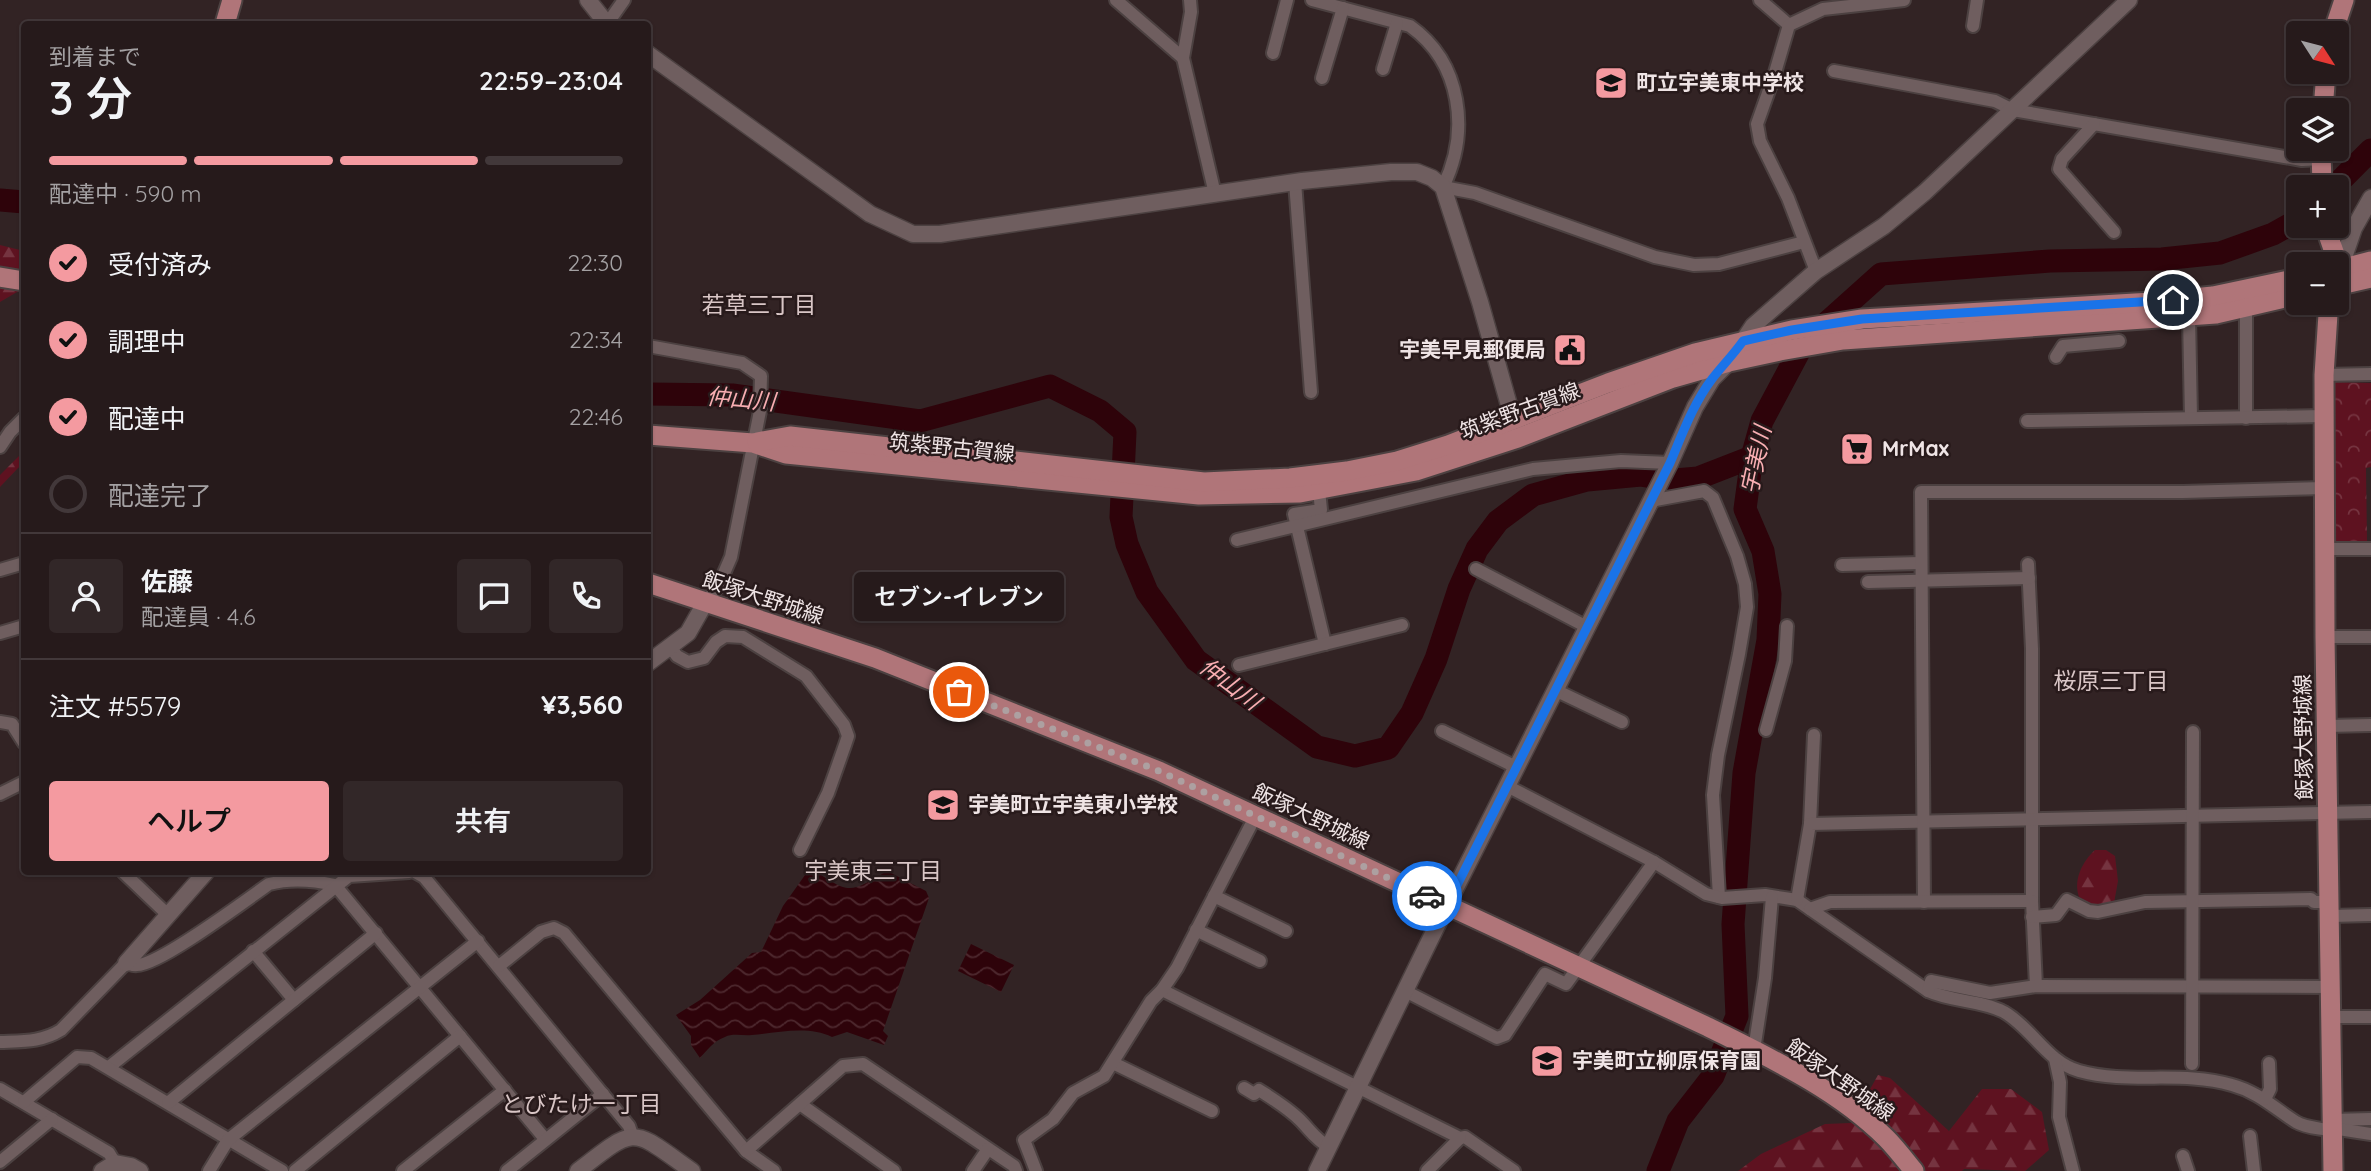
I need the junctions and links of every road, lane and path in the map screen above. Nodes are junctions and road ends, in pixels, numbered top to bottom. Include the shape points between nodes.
1 (232, 0) edge
2 (588, 0) edge
3 (624, 0) edge
4 (1116, 0) edge
5 (1190, 0) edge
6 (1287, 0) edge
7 (1312, 0) edge
8 (1760, 0) edge
9 (1904, 0) edge
10 (1978, 0) edge
11 (2129, 0) edge
12 (2344, 0) edge
13 (1343, 9) junction
14 (226, 21) edge
15 (605, 21) edge
16 (609, 21) edge
17 (2337, 21) edge
18 (1397, 23) junction
19 (1789, 25) junction
20 (1973, 26) dead end
21 (1273, 53) dead end
22 (651, 56) edge
23 (1183, 58) junction
24 (1383, 69) dead end
25 (1834, 71) dead end
26 (1322, 78) dead end
27 (2013, 110) junction
28 (2094, 124) junction
29 (2321, 167) edge
30 (1295, 181) junction
31 (1443, 187) junction
32 (1215, 194) junction
33 (2371, 198) edge
34 (2114, 232) dead end
35 (1804, 243) junction
36 (2347, 252) edge
37 (2371, 261) edge
38 (1816, 271) junction
39 (2349, 276) edge
40 (0, 277) edge
41 (2371, 278) edge
42 (21, 280) edge
43 (2286, 281) edge
44 (2349, 282) edge
45 (2286, 298) edge
46 (2246, 307) junction
47 (2328, 315) edge
48 (2189, 316) junction
49 (2110, 321) junction
50 (1743, 341) junction
51 (651, 347) edge
52 (2056, 357) dead end
53 (1728, 362) junction
54 (2371, 374) edge
55 (2324, 375) junction
56 (1311, 392) dead end
57 (2324, 416) junction
58 (2190, 418) junction
59 (2246, 418) junction
60 (21, 421) edge
61 (2027, 421) dead end
62 (1515, 429) junction
63 (651, 435) edge
64 (1, 443) edge
65 (753, 443) junction
66 (1670, 463) junction
67 (1138, 483) junction
68 (2324, 488) junction
69 (1319, 490) junction
70 (1651, 498) junction
71 (1296, 527) junction
72 (1237, 540) dead end
73 (2325, 549) junction
74 (2371, 549) edge
75 (1920, 563) junction
76 (21, 564) edge
77 (2028, 564) dead end
78 (1842, 565) dead end
79 (1476, 569) dead end
80 (0, 570) edge
81 (2029, 578) junction
82 (1920, 581) junction
83 (1868, 582) dead end
84 (651, 584) edge
85 (705, 603) junction
86 (1402, 625) dead end
87 (1787, 626) dead end
88 (21, 627) edge
89 (1587, 627) junction
90 (0, 633) edge
91 (2325, 637) junction
92 (2371, 637) edge
93 (1325, 644) junction
94 (671, 648) junction
95 (651, 661) edge
96 (1239, 664) dead end
97 (1555, 690) junction
98 (0, 722) edge
99 (1622, 722) dead end
100 (2327, 726) junction
101 (2371, 726) edge
102 (1766, 730) dead end
103 (1442, 731) dead end
104 (2193, 732) dead end
105 (1814, 735) dead end
106 (21, 738) edge
107 (1517, 767) junction
108 (21, 784) edge
109 (1507, 786) junction
110 (0, 794) edge
111 (2371, 812) edge
112 (2329, 813) junction
113 (2192, 815) junction
114 (1255, 817) junction
115 (2030, 818) junction
116 (1924, 820) junction
117 (1810, 824) junction
118 (800, 850) dead end
119 (1654, 862) junction
120 (130, 875) edge
121 (203, 875) edge
122 (364, 875) edge
123 (420, 875) edge
124 (335, 885) junction
125 (1214, 896) junction
126 (1768, 896) junction
127 (1721, 898) junction
128 (1797, 900) junction
129 (2032, 901) junction
130 (2191, 901) junction
131 (1924, 902) junction
132 (1447, 905) junction
133 (1810, 909) junction
134 (2330, 909) junction
135 (168, 915) junction
136 (2371, 915) edge
137 (2032, 917) junction
138 (1196, 930) junction
139 (1286, 931) dead end
140 (376, 933) junction
141 (478, 941) junction
142 (253, 951) junction
143 (1260, 961) dead end
144 (126, 964) junction
145 (499, 966) junction
146 (1580, 966) junction
147 (419, 986) junction
148 (2036, 986) junction
149 (2192, 986) junction
150 (2331, 987) junction
151 (1162, 990) junction
152 (1928, 990) junction
153 (1405, 991) junction
154 (294, 1000) junction
155 (2331, 1017) junction
156 (2371, 1017) edge
157 (460, 1036) junction
158 (0, 1042) edge
159 (1749, 1048) junction
160 (2055, 1059) junction
161 (1113, 1063) junction
162 (2269, 1063) dead end
163 (2192, 1065) dead end
164 (109, 1067) junction
165 (1358, 1087) junction
166 (0, 1088) edge
167 (1244, 1088) dead end
168 (505, 1090) junction
169 (603, 1094) junction
170 (2265, 1099) junction
171 (24, 1102) junction
172 (168, 1103) junction
173 (800, 1104) junction
174 (1212, 1111) dead end
175 (52, 1119) junction
176 (2371, 1119) edge
177 (2332, 1126) junction
178 (2371, 1134) edge
179 (632, 1135) junction
180 (2250, 1136) dead end
181 (1460, 1138) junction
182 (545, 1139) junction
183 (228, 1140) junction
184 (1329, 1147) junction
185 (988, 1149) junction
186 (746, 1152) junction
187 (2183, 1156) dead end
188 (0, 1162) edge
189 (108, 1167) edge
190 (141, 1171) edge
191 (209, 1171) edge
192 (282, 1171) edge
193 (295, 1171) edge
194 (403, 1171) edge
195 (507, 1171) edge
196 (578, 1171) edge
197 (692, 1171) edge
198 (774, 1171) edge
199 (894, 1171) edge
200 (973, 1171) edge
201 (1016, 1171) edge
202 (1036, 1171) edge
203 (1317, 1171) edge
204 (1427, 1171) edge
205 (1514, 1171) edge
206 (1914, 1171) edge
207 (2073, 1171) edge
208 (2188, 1171) edge
209 (2254, 1171) edge
210 (2333, 1171) edge

1 - 14 main road
2 - 15 street
3 - 16 street
4 - 23 street
5 - 23 street
6 - 21 street
7 - 13 street
8 - 19 street
9 - 19 street via 1823,9
10 - 20 street
11 - 27 street
12 - 17 main road
13 - 18 street
13 - 26 street
18 - 24 street
18 - 31 street via 1423,36 1442,60 1454,86 1460,118 1453,167
19 - 35 street via 1757,124
22 - 32 street via 870,214 913,234 940,234
23 - 32 street
25 - 27 street via 1995,101
27 - 28 street
27 - 38 street via 1884,226
28 - 29 street via 2302,159
28 - 34 street via 2062,159 2059,169
30 - 31 street via 1417,172
30 - 32 street
30 - 56 street
31 - 35 street via 1475,193 1655,257 1694,265 1719,264
31 - 62 street
33 - 36 street
35 - 38 street
37 - 39 main road
38 - 50 street via 1753,326
40 - 42 main road
41 - 44 main road
43 - 50 main road, 筑紫野古賀線 via 2213,296 2152,302 1862,319
45 - 46 main road, 筑紫野古賀線
46 - 48 main road, 筑紫野古賀線
46 - 59 street
47 - 55 main road, 飯塚大野城線
48 - 49 main road, 筑紫野古賀線
48 - 58 street
49 - 52 street via 2115,341 2063,346
49 - 53 main road, 筑紫野古賀線 via 1843,340
50 - 53 street
50 - 62 main road, 筑紫野古賀線 via 1620,379
51 - 65 street via 742,363 761,376
53 - 62 main road, 筑紫野古賀線
53 - 66 street via 1695,407
54 - 55 street
55 - 57 main road, 飯塚大野城線
57 - 59 street
57 - 68 main road, 飯塚大野城線
58 - 59 street
58 - 61 street
60 - 64 street
62 - 67 main road, 筑紫野古賀線 via 1347,471 1290,478
62 - 69 main road, 筑紫野古賀線 via 1416,471
63 - 65 main road, 筑紫野古賀線
65 - 67 main road, 筑紫野古賀線 via 790,436
65 - 85 street via 731,558
66 - 70 street
66 - 71 street via 1620,461 1533,469
67 - 69 main road, 筑紫野古賀線 via 1199,495
68 - 73 main road, 飯塚大野城線
68 - 75 street via 1921,492
69 - 71 street via 1321,510 1294,514
70 - 89 street
70 - 127 street via 1704,491 1713,498 1745,584 1742,654 1713,795
71 - 72 street
71 - 93 street
73 - 74 street
73 - 91 main road, 飯塚大野城線
75 - 78 street
75 - 82 street
76 - 80 street
77 - 81 street
79 - 89 street
81 - 82 street
81 - 115 street
82 - 83 street
82 - 116 street
84 - 85 main road, 飯塚大野城線
85 - 94 street via 688,633
85 - 114 main road, 飯塚大野城線 via 875,658 1159,771
86 - 93 street
87 - 102 street via 1785,661
88 - 90 street
89 - 97 street
91 - 92 street
91 - 100 main road, 飯塚大野城線
93 - 96 street
94 - 95 street
94 - 118 street via 688,662 704,658 725,636 743,637 806,676 844,725 845,745
97 - 99 street
97 - 107 street
98 - 106 street via 12,724
100 - 101 street
100 - 112 main road, 飯塚大野城線
103 - 107 street
104 - 113 street
105 - 117 street
107 - 109 street
108 - 110 street
109 - 119 street
109 - 132 street
111 - 112 street
112 - 113 street
112 - 134 main road, 飯塚大野城線
113 - 115 street
113 - 130 street
114 - 125 street
114 - 132 main road, 飯塚大野城線
115 - 116 street
115 - 129 street
116 - 117 street
116 - 131 street
117 - 128 street
119 - 127 street via 1706,894
119 - 146 street
120 - 135 street
121 - 135 street
122 - 124 street via 349,876
123 - 141 street
124 - 140 street
124 - 142 street
124 - 144 street via 303,880 269,884 150,962
125 - 138 street
125 - 139 street
126 - 127 street
126 - 128 street
126 - 159 street via 1765,978
128 - 133 street
129 - 131 street
129 - 137 street
130 - 134 street via 2311,899
130 - 137 street via 2145,902 2098,912 2067,900 2056,915
130 - 149 street
131 - 133 street via 1830,902
132 - 146 main road, 飯塚大野城線
132 - 153 street
133 - 152 street
134 - 136 street
134 - 150 main road, 飯塚大野城線
135 - 144 street
137 - 148 street
138 - 143 street
138 - 151 street
140 - 147 street
140 - 154 street
141 - 145 street
141 - 147 street
142 - 154 street
142 - 164 street
144 - 158 street via 53,1035
145 - 169 street
145 - 186 street via 541,932 554,928 564,933
146 - 153 street via 1566,984 1545,975 1505,1035 1497,1038
146 - 159 main road, 飯塚大野城線
147 - 157 street
147 - 183 street
148 - 149 street
148 - 152 street via 1990,993 1931,981
149 - 150 street
149 - 163 street
150 - 155 main road, 飯塚大野城線
151 - 161 street
151 - 165 street
152 - 160 street via 2004,1013
153 - 165 street
154 - 172 street
155 - 156 street
155 - 177 main road, 飯塚大野城線
157 - 168 street
157 - 193 street
159 - 206 main road, 飯塚大野城線 via 1848,1107 1885,1138
160 - 170 street via 2077,1071 2110,1077 2208,1078
160 - 207 street via 2059,1117
161 - 174 street
161 - 202 street via 1104,1076 1073,1093 1053,1119 1024,1140
162 - 170 street via 2270,1089
164 - 171 street via 77,1057
164 - 172 street
165 - 181 street
165 - 184 street
166 - 171 street
167 - 184 street via 1254,1094 1259,1090 1287,1109
168 - 182 street
168 - 194 street
169 - 179 street
169 - 182 street
170 - 177 street via 2298,1123
171 - 175 street
172 - 183 street
173 - 185 street via 843,1066 863,1064
173 - 186 street
173 - 199 street
175 - 188 street
175 - 189 street via 109,1153
176 - 177 street
177 - 178 street
177 - 210 main road, 飯塚大野城線
179 - 196 street via 621,1138
179 - 197 street via 647,1139
180 - 209 street
181 - 204 street
181 - 205 street
182 - 195 street
183 - 191 street
183 - 192 street
184 - 203 street
185 - 200 street
185 - 201 street
186 - 198 street
187 - 208 street
189 - 190 street via 131,1166

